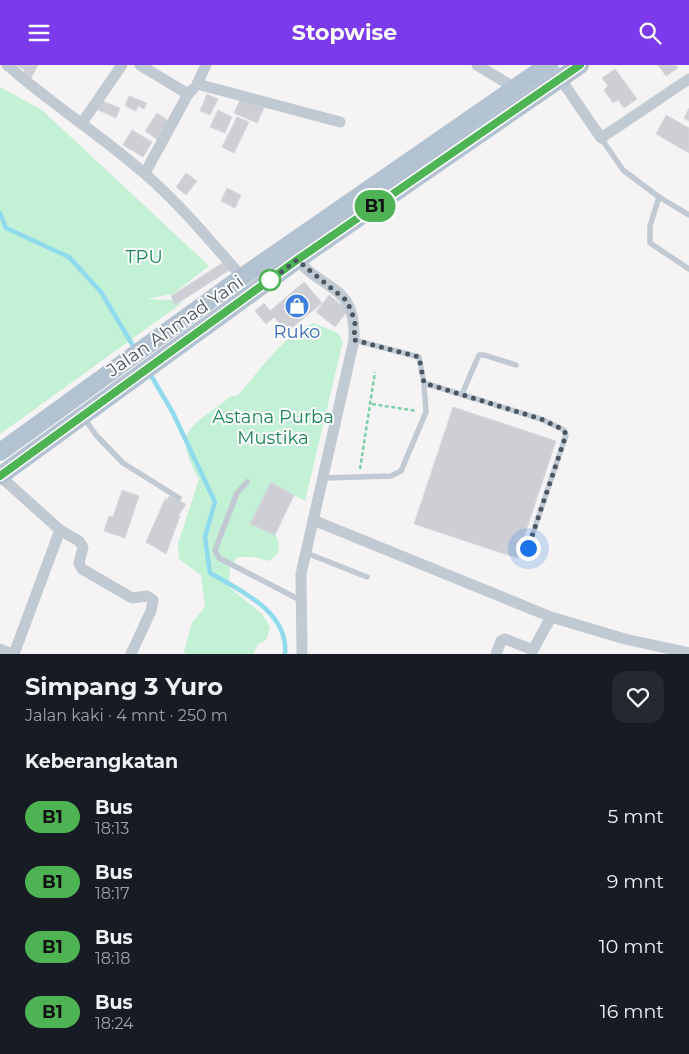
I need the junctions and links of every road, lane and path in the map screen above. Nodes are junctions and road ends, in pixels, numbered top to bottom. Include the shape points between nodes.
1 (7, 65) edge
2 (122, 65) edge
3 (140, 65) edge
4 (206, 65) edge
5 (477, 65) edge
6 (580, 65) edge
7 (553, 69) edge
8 (689, 79) edge
9 (198, 84) junction
10 (515, 88) junction
11 (188, 94) junction
12 (340, 122) dead end
13 (82, 123) junction
14 (601, 138) junction
15 (145, 173) junction
16 (659, 197) junction
17 (689, 215) edge
18 (292, 254) junction
19 (689, 269) edge
20 (242, 277) junction
21 (354, 340) junction
22 (516, 365) dead end
23 (375, 372) dead end
24 (424, 383) junction
25 (462, 394) junction
26 (372, 404) junction
27 (426, 412) junction
28 (83, 416) junction
29 (0, 452) edge
30 (0, 476) edge
31 (358, 477) junction
32 (323, 478) junction
33 (247, 482) dead end
34 (179, 497) dead end
35 (313, 520) junction
36 (60, 531) junction
37 (528, 548) dead end
38 (304, 552) junction
39 (367, 577) dead end
40 (300, 600) junction
41 (551, 617) junction
42 (0, 649) edge
43 (689, 653) edge
44 (13, 654) edge
45 (131, 654) edge
46 (302, 654) edge
47 (496, 654) edge

1 - 13 street via 40,94
2 - 13 street
3 - 11 street
4 - 9 street
5 - 10 street
6 - 7 main road, Jalan Ahmad Yani
7 - 10 main road, Jalan Ahmad Yani
7 - 14 street
7 - 18 main road, Jalan Ahmad Yani
8 - 14 street
9 - 11 street
9 - 12 street
10 - 18 main road, Jalan Ahmad Yani
11 - 15 street
13 - 15 street
14 - 16 lane via 623,170
15 - 20 street
16 - 17 lane
16 - 19 lane via 650,226 650,243
18 - 20 main road, Jalan Ahmad Yani
18 - 21 street via 347,301 355,321
18 - 28 main road, Jalan Ahmad Yani via 154,365
20 - 29 main road, Jalan Ahmad Yani
21 - 24 lane via 419,357
21 - 32 street
22 - 25 lane via 479,355
23 - 26 path
24 - 25 lane
24 - 27 lane
25 - 37 lane via 541,419 566,433
26 - 27 path
26 - 31 path
27 - 31 lane via 401,471 391,476
28 - 30 main road, Jalan Ahmad Yani
28 - 34 lane via 123,463
30 - 36 street
31 - 32 lane
32 - 35 street
33 - 40 lane via 237,493 215,550 220,558
35 - 38 street
35 - 41 street
36 - 44 street
36 - 45 street via 84,547 79,563 82,569 132,598 147,596 153,600
38 - 39 lane
38 - 40 street
40 - 46 street via 303,613
41 - 43 street via 625,639
41 - 47 street via 533,650 505,639
42 - 44 street

